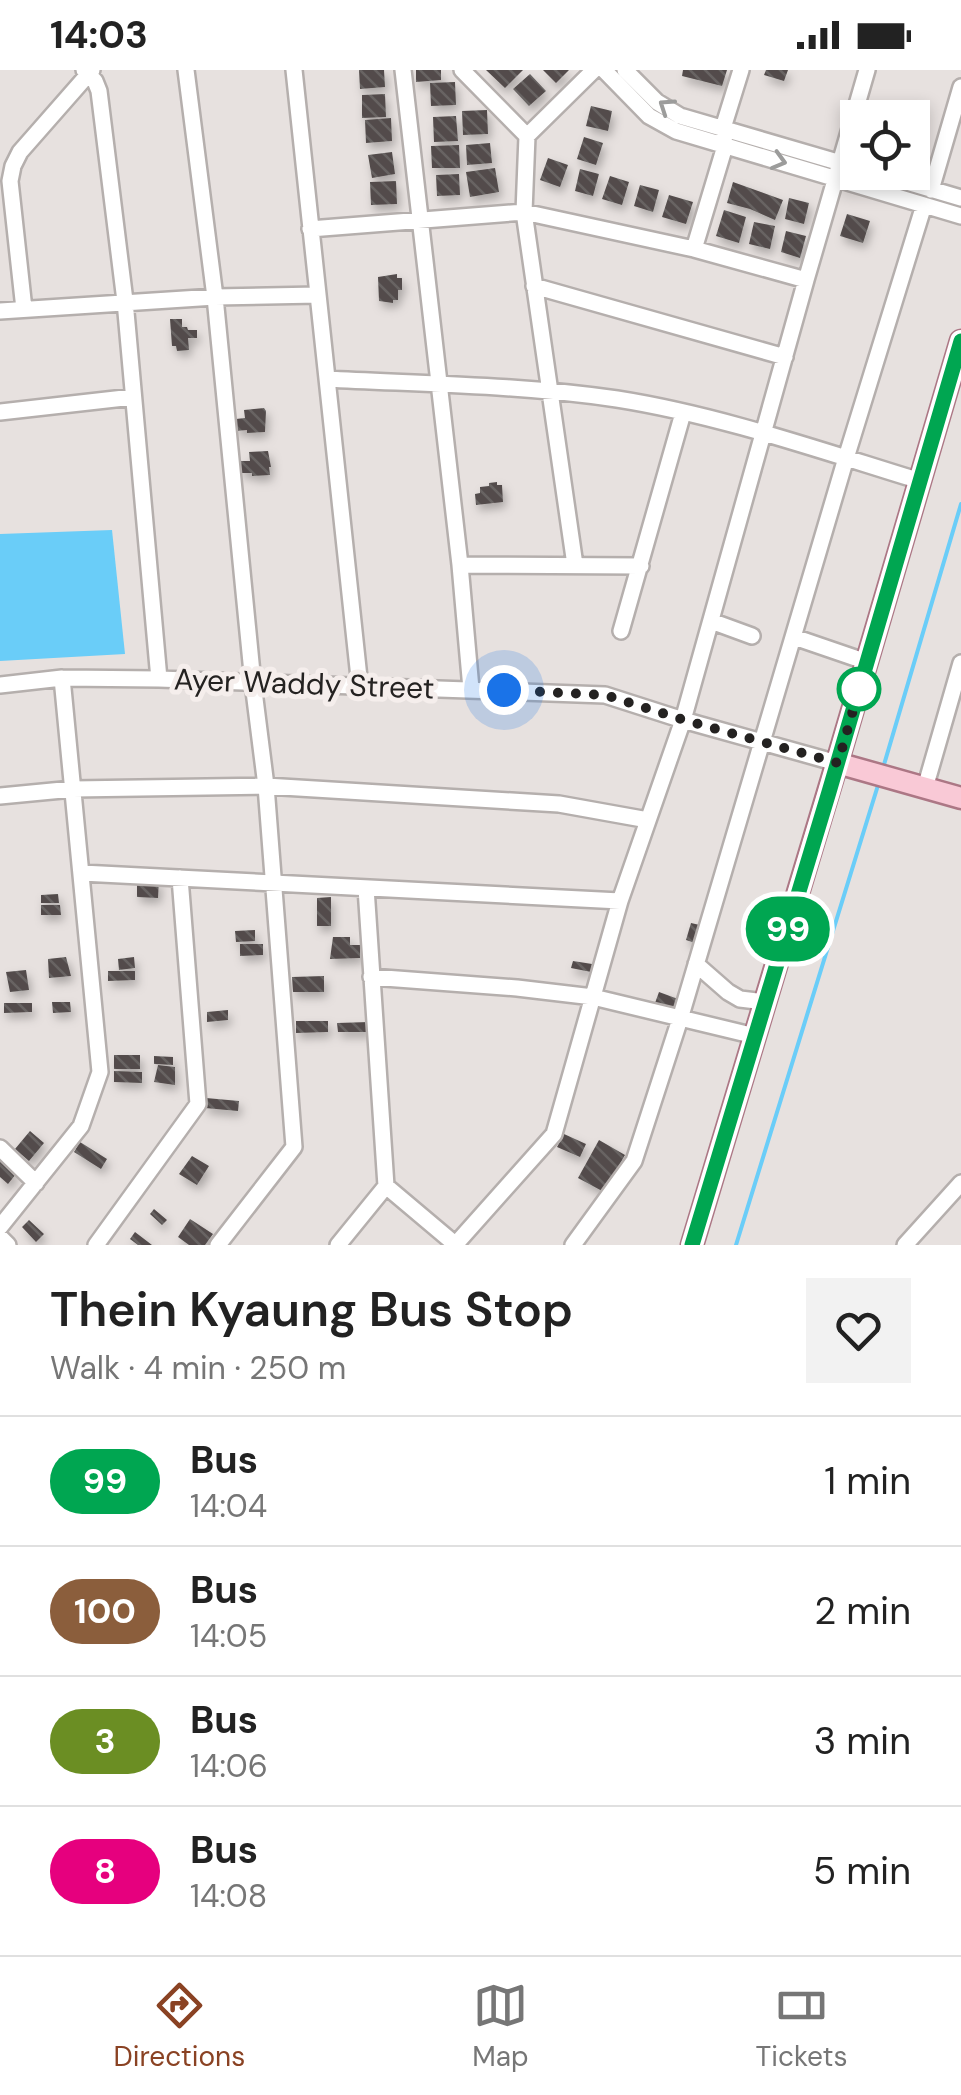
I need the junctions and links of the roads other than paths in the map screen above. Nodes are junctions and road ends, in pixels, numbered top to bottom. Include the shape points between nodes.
1 (186, 70) edge
2 (294, 70) edge
3 (402, 70) edge
4 (462, 70) edge
5 (594, 70) edge
6 (604, 70) edge
7 (626, 70) edge
8 (741, 70) edge
9 (867, 70) edge
10 (89, 71) edge
11 (961, 87) edge
12 (723, 128) junction
13 (527, 136) junction
14 (725, 146) junction
15 (838, 170) junction
16 (913, 190) edge
17 (928, 197) junction
18 (961, 198) edge
19 (6, 208) edge
20 (524, 212) junction
21 (961, 216) edge
22 (419, 218) junction
23 (310, 228) junction
24 (694, 250) junction
25 (806, 280) junction
26 (534, 286) junction
27 (318, 295) junction
28 (215, 297) junction
29 (125, 302) junction
30 (24, 308) junction
31 (0, 310) edge
32 (961, 340) edge
33 (785, 357) junction
34 (327, 379) junction
35 (438, 385) junction
36 (550, 392) junction
37 (133, 397) junction
38 (0, 412) edge
39 (683, 413) junction
40 (763, 434) junction
41 (846, 458) junction
42 (920, 482) junction
43 (460, 565) junction
44 (576, 566) junction
45 (641, 566) junction
46 (711, 621) junction
47 (621, 632) dead end
48 (752, 636) dead end
49 (794, 637) junction
50 (867, 662) junction
51 (961, 662) edge
52 (62, 678) junction
53 (159, 679) junction
54 (253, 683) junction
55 (0, 684) edge
56 (360, 686) junction
57 (471, 689) junction
58 (684, 720) junction
59 (762, 742) junction
60 (838, 763) junction
61 (266, 786) junction
62 (73, 788) junction
63 (925, 788) junction
64 (0, 796) edge
65 (961, 798) edge
66 (648, 820) junction
67 (82, 873) junction
68 (180, 878) junction
69 (273, 883) junction
70 (366, 888) junction
71 (620, 900) junction
72 (696, 964) junction
73 (371, 977) junction
74 (593, 997) junction
75 (765, 1002) junction
76 (680, 1019) junction
77 (755, 1036) junction
78 (0, 1148) edge
79 (36, 1183) junction
80 (961, 1184) edge
81 (386, 1186) junction
82 (0, 1227) edge
83 (0, 1237) edge
84 (8, 1245) edge
85 (96, 1245) edge
86 (218, 1245) edge
87 (338, 1245) edge
88 (456, 1245) edge
89 (573, 1245) edge
90 (692, 1245) edge
91 (905, 1245) edge

1 - 28 street
2 - 23 street
3 - 22 street
4 - 13 street
5 - 13 street
6 - 14 street via 648,116
12 -> 7 street via 656,102
8 - 12 street
9 - 15 street
10 - 19 street via 20,152
10 - 29 street via 99,91
11 - 17 street
12 - 14 street
12 - 15 street
13 - 20 street
14 -> 15 street
14 - 24 street
15 - 17 street
15 - 25 street
16 - 17 street
17 - 18 street
17 - 21 street
17 - 41 street
19 - 30 street
20 - 22 street
20 - 24 street
20 - 26 street
22 - 23 street
22 - 35 street
23 - 27 street
24 - 25 street
25 - 33 street
26 - 33 street
26 - 36 street
27 - 28 street
27 - 34 street
28 - 29 street
28 - 54 street
29 - 30 street
29 - 37 street
30 - 31 street
32 - 42 main road
33 - 40 street
34 - 35 street
34 - 56 street
35 - 36 street
35 - 43 street
36 - 39 street
36 - 44 street
37 - 38 street
37 - 53 street
39 - 40 street
39 - 45 street
40 - 41 street
40 - 46 street
41 - 42 street
41 - 49 street
42 - 50 main road
43 - 44 street
43 - 57 street
44 - 45 street
45 - 47 street
46 - 48 street
46 - 58 street
49 - 50 street
49 - 59 street
50 - 60 main road
51 - 63 street
52 - 53 street, Ayer Waddy Street
52 - 55 street, Ayer Waddy Street
52 - 62 street
53 - 54 street, Ayer Waddy Street
54 - 56 street, Ayer Waddy Street
54 - 61 street
56 - 57 street, Ayer Waddy Street
57 - 58 street, Ayer Waddy Street via 605,695
58 - 59 street, Ayer Waddy Street
58 - 66 street
59 - 60 street, Ayer Waddy Street
59 - 72 street
60 - 63 main road
60 - 75 main road
61 - 62 street
61 - 66 street via 559,804
61 - 69 street
62 - 64 street
62 - 67 street
63 - 65 main road
66 - 71 street
67 - 68 street
67 - 79 street via 100,1072 81,1126
68 - 69 street
68 - 85 street via 198,1104
69 - 70 street
69 - 86 street via 294,1147
70 - 71 street
70 - 73 street
71 - 74 street
72 - 75 street via 740,999
72 - 76 street
73 - 74 street
73 - 81 street
74 - 76 street
74 - 88 street via 554,1134
75 - 77 main road
76 - 77 street
76 - 89 street via 634,1161
77 - 90 main road
78 - 79 street
79 - 82 street
80 - 91 street
81 - 87 street
81 - 88 street
83 - 84 street

